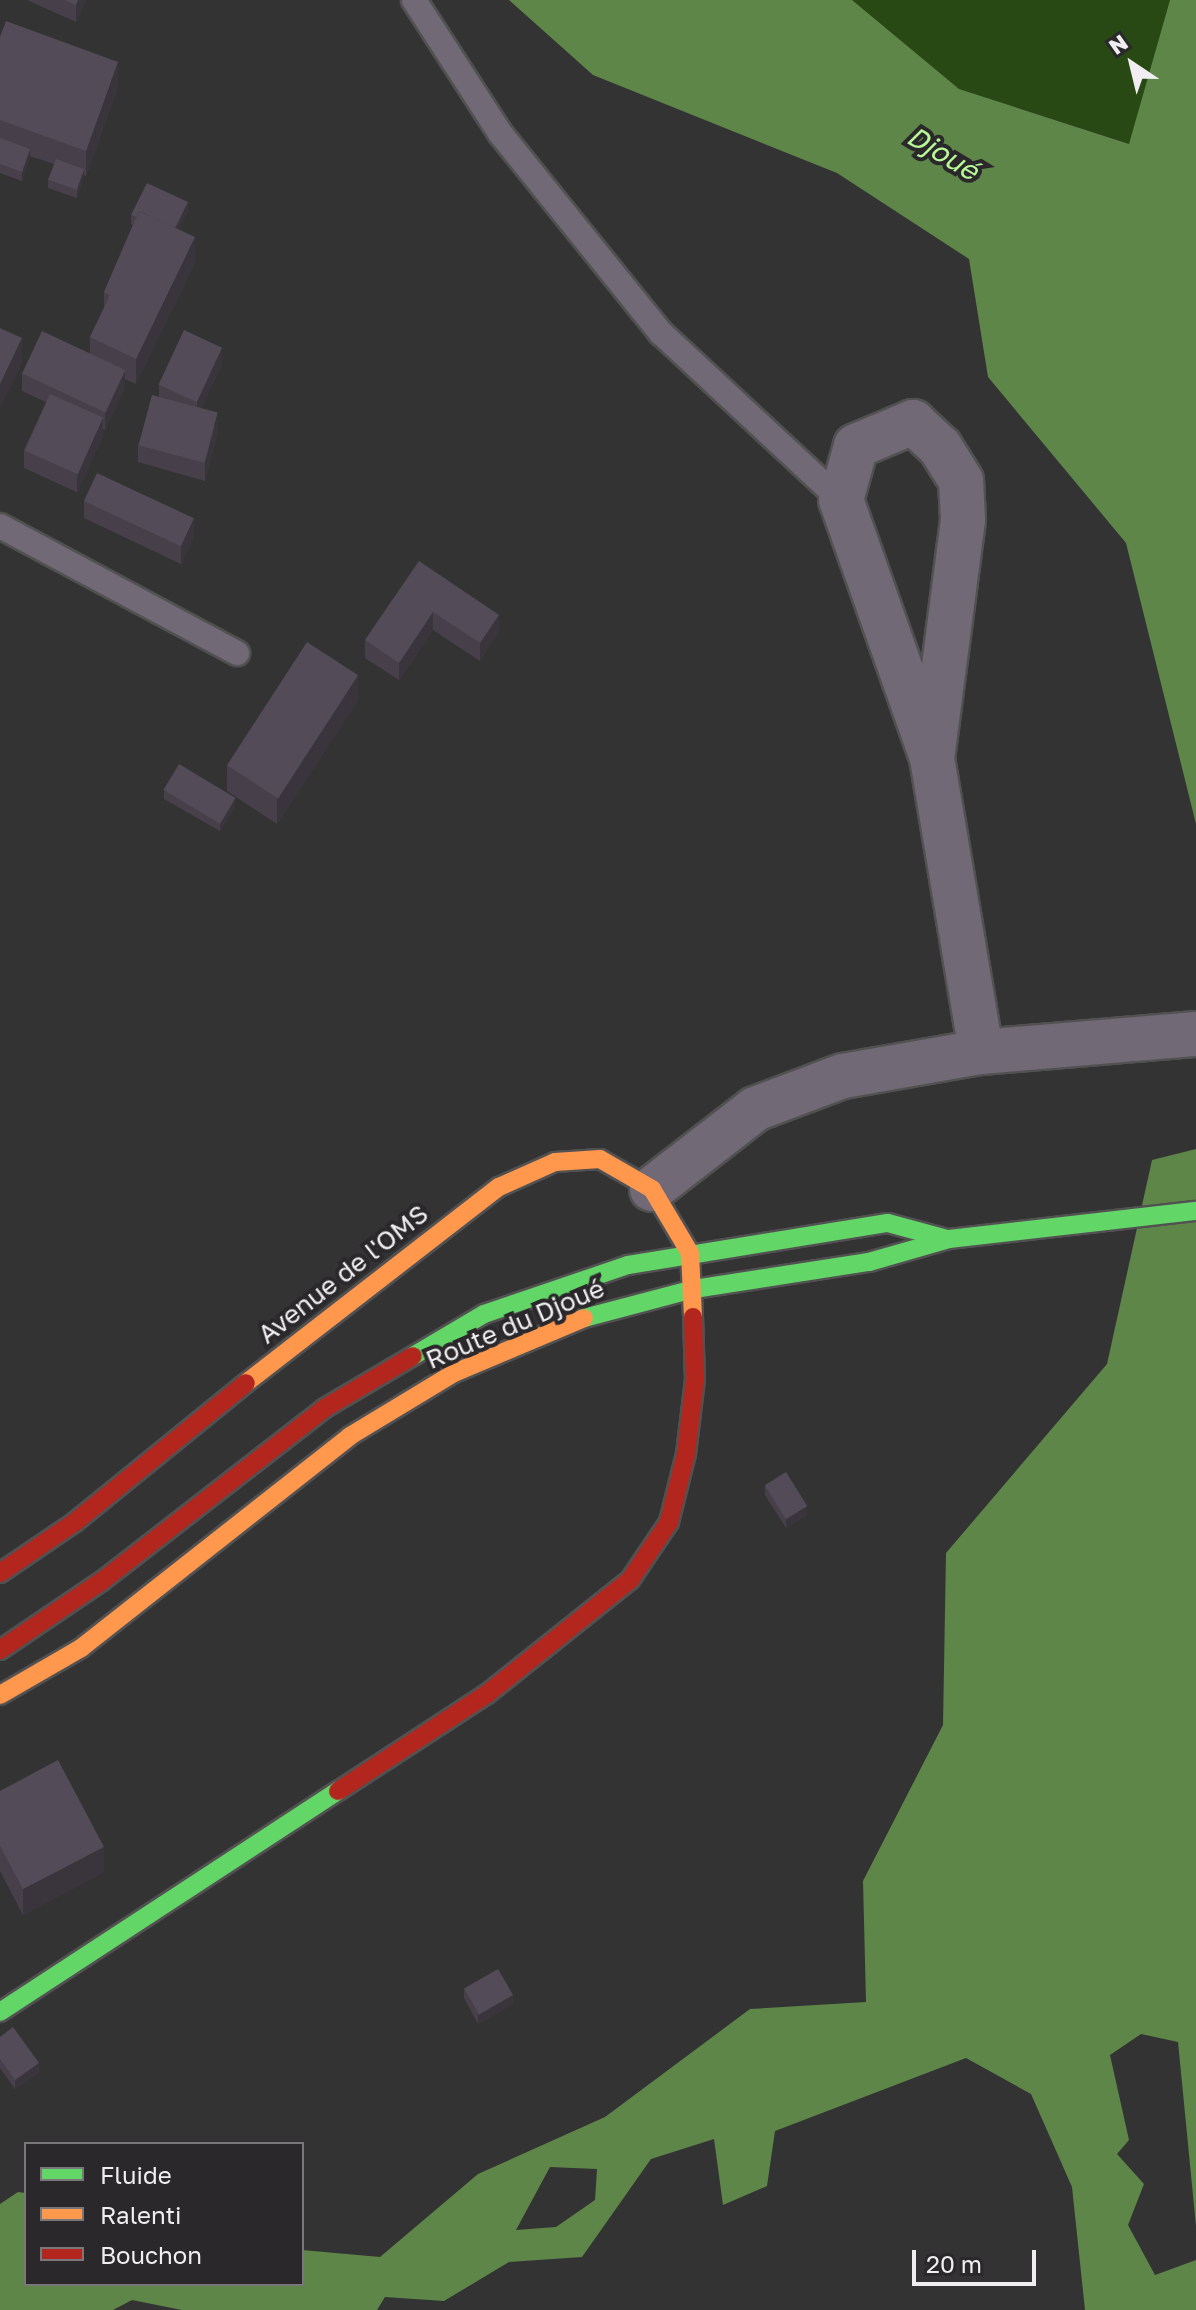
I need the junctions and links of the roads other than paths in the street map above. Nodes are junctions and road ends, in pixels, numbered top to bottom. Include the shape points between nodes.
1 (414, 0) edge
2 (841, 500) junction
3 (0, 526) edge
4 (237, 653) dead end
5 (932, 758) junction
6 (1196, 1034) edge
7 (981, 1052) junction
8 (652, 1189) junction
9 (1196, 1211) edge
10 (949, 1239) junction
11 (690, 1253) junction
12 (694, 1289) junction
13 (0, 1573) edge
14 (0, 1650) edge
15 (0, 1695) edge
16 (0, 2012) edge

1 - 2 lane via 500,133 661,333
2 - 5 street
2 - 5 street via 856,446 913,422 940,447 961,481 963,520
3 - 4 lane
5 - 7 street
6 - 7 street
7 - 8 street via 843,1076 755,1109
8 - 11 main road, Avenue de l'OMS
8 - 13 main road, Avenue de l'OMS via 600,1159 555,1162 499,1187 347,1301 75,1522
9 - 10 main road, Route du Djoué
10 - 11 main road, Route du Djoué via 888,1223
10 - 12 main road, Route du Djoué via 869,1262
11 - 12 main road, Avenue de l'OMS
11 - 14 main road, Route du Djoué via 547,1290 484,1314 420,1348 325,1408 102,1581
12 - 15 main road, Route du Djoué via 598,1312 454,1373 350,1436 81,1648
12 - 16 main road, Avenue de l'OMS via 695,1380 686,1454 669,1522 630,1580 487,1694

